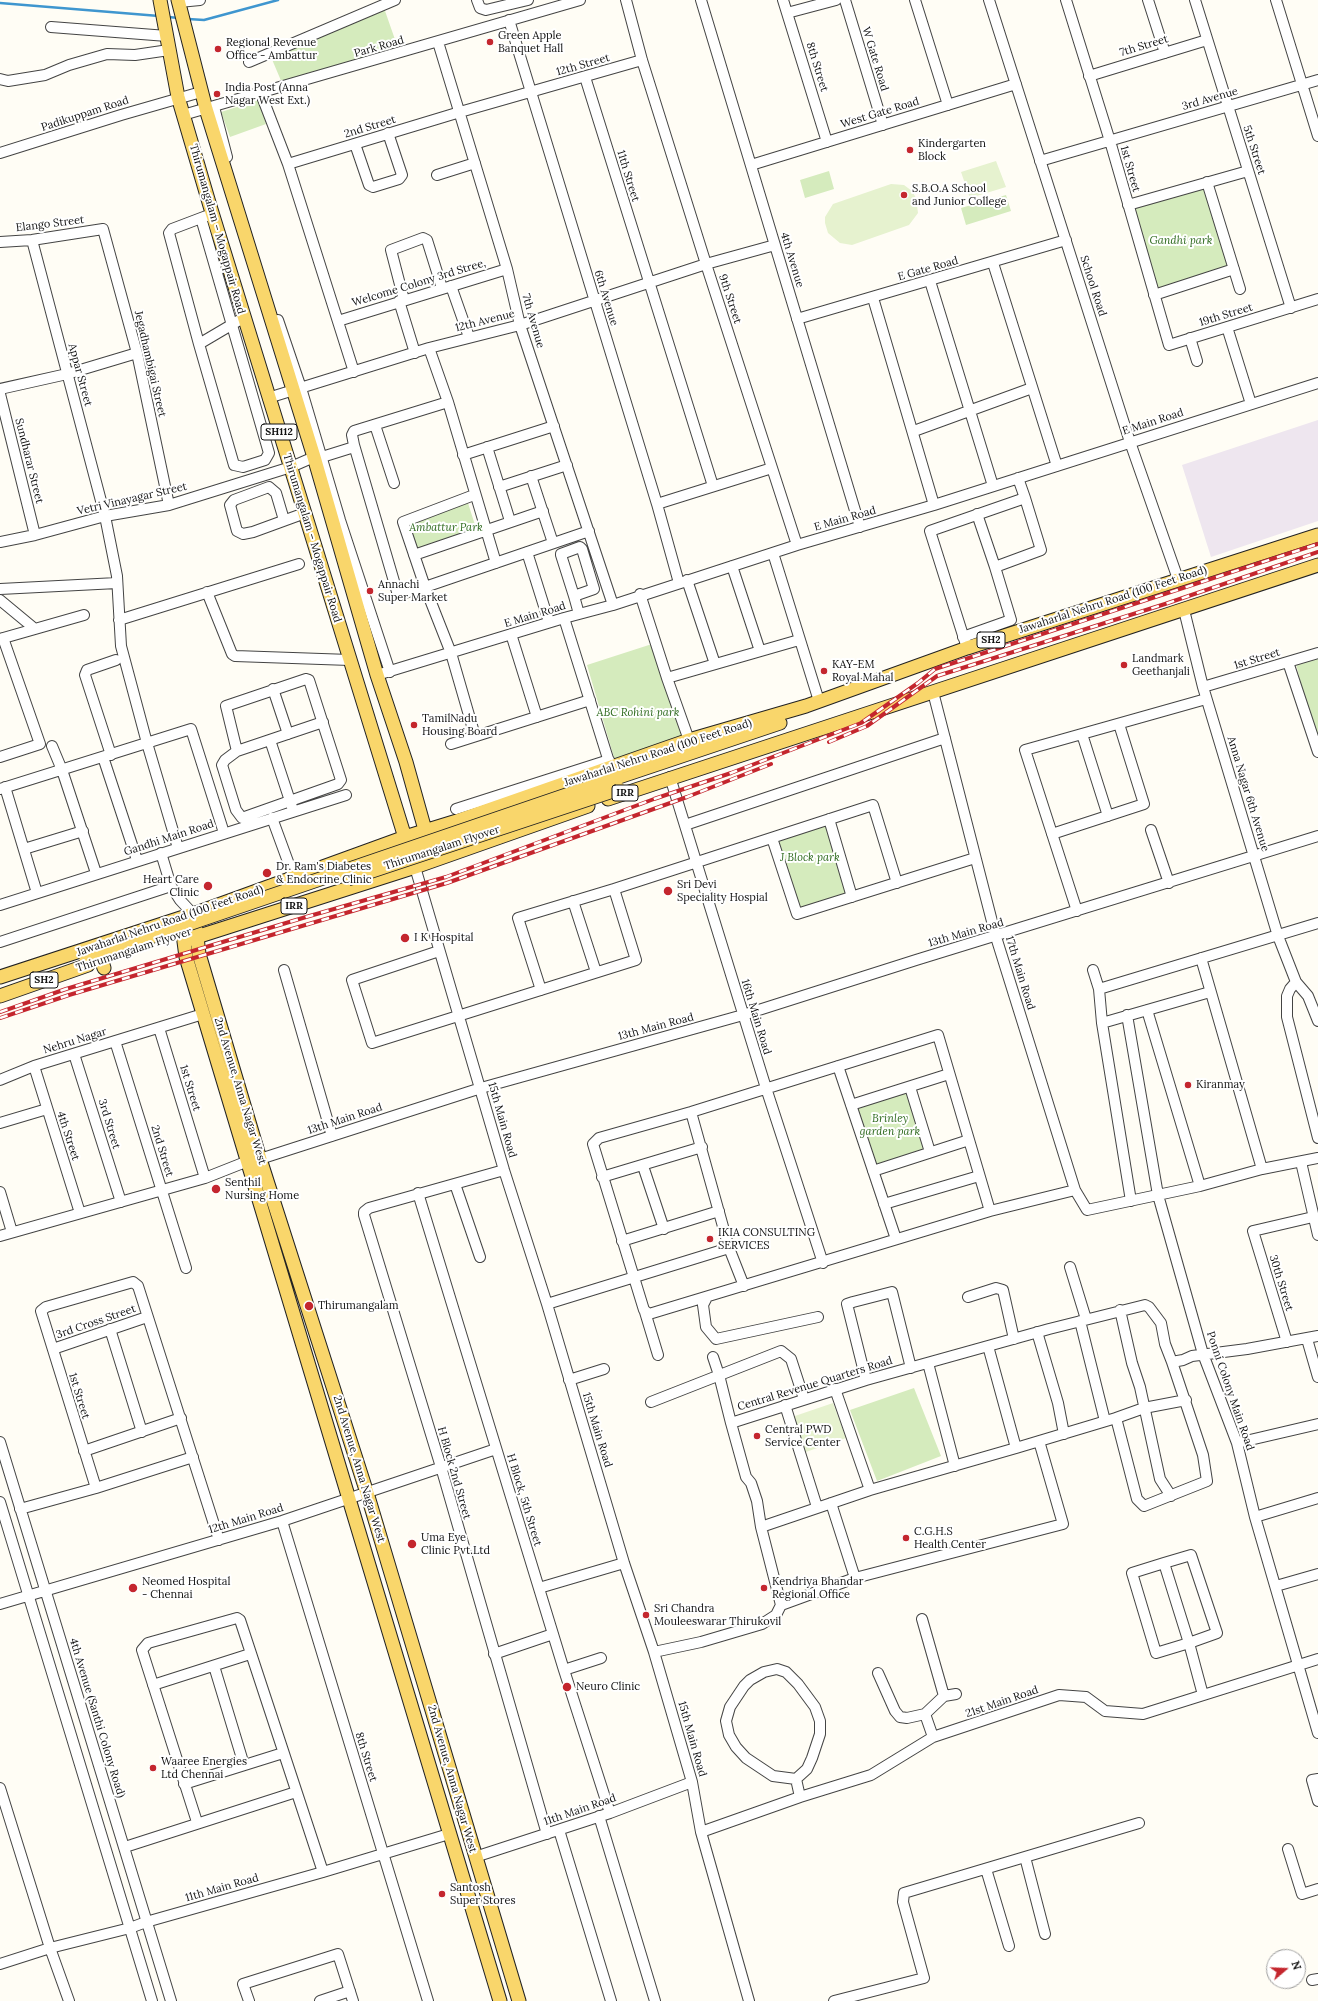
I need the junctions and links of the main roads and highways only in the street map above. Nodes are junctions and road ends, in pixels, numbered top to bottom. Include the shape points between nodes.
1 (179, 2) edge
2 (161, 3) edge
3 (1318, 535) edge
4 (1318, 565) edge
5 (806, 706) junction
6 (816, 730) junction
7 (614, 773) junction
8 (487, 811) junction
9 (425, 830) junction
10 (405, 837) junction
11 (495, 838) junction
12 (434, 860) junction
13 (415, 867) junction
14 (187, 916) junction
15 (197, 937) junction
16 (184, 941) junction
17 (96, 946) junction
18 (87, 962) junction
19 (104, 968) dead end
20 (0, 977) edge
21 (0, 987) edge
22 (0, 996) edge
23 (254, 1160) junction
24 (500, 2001) edge
25 (519, 2001) edge

1 - 9 main road, Thirumangalam – Mogappair Road / SH112 via 201,92 210,108 384,674
2 - 10 main road, Thirumangalam – Mogappair Road / SH112 via 178,97 206,216 243,318 291,467
3 - 5 main road, Jawaharlal Nehru Road (100 Feet Road) / SH2 via 965,642
4 - 6 main road, SH2
5 - 7 main road, Jawaharlal Nehru Road (100 Feet Road) / IRR via 689,740
5 - 7 main road, Thirumangalam Flyover / SH2 via 796,717
6 - 7 main road, Thirumangalam Flyover / SH2 via 796,730
6 - 11 main road, IRR via 670,777
7 - 8 main road, Jawaharlal Nehru Road (100 Feet Road) / IRR
7 - 18 main road, Thirumangalam Flyover / SH2, bridge
8 - 9 main road, Jawaharlal Nehru Road (100 Feet Road) / IRR
8 - 11 main road
9 - 10 main road, Jawaharlal Nehru Road (100 Feet Road) / IRR
9 - 12 main road, Thirumangalam – Mogappair Road / SH112
10 - 13 main road, Thirumangalam – Mogappair Road / SH112
10 - 14 main road, Jawaharlal Nehru Road (100 Feet Road) / IRR
11 - 12 main road, IRR
12 - 13 main road, IRR
13 - 15 main road, IRR
14 - 15 main road, 2nd Avenue, Anna Nagar West
14 - 16 main road, 2nd Avenue, Anna Nagar West
14 - 17 main road, Jawaharlal Nehru Road (100 Feet Road) / IRR
15 - 16 main road, IRR
15 - 23 main road, 2nd Avenue, Anna Nagar West via 199,954
16 - 23 main road, 2nd Avenue, Anna Nagar West via 186,957 203,1014
17 - 19 main road
17 - 20 main road, Jawaharlal Nehru Road (100 Feet Road) / IRR
18 - 21 main road, Thirumangalam Flyover / SH2
18 - 22 main road, Thirumangalam Flyover / SH2
23 - 24 main road, 2nd Avenue, Anna Nagar West via 349,1497
23 - 25 main road, 2nd Avenue, Anna Nagar West via 367,1493

